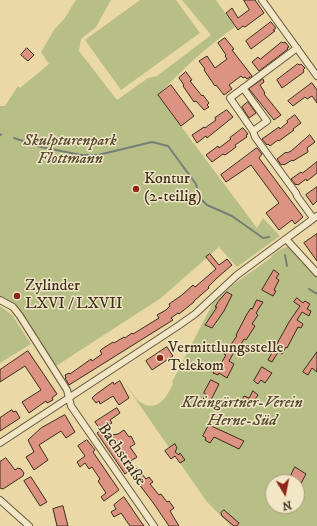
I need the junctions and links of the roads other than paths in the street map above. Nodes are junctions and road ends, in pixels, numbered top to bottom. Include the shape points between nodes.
1 (264, 2) edge
2 (297, 48) junction
3 (317, 76) edge
4 (243, 88) junction
5 (253, 131) junction
6 (315, 217) edge
7 (286, 239) junction
8 (317, 273) edge
9 (0, 300) edge
10 (69, 398) junction
11 (0, 443) edge
12 (0, 500) edge
13 (29, 526) edge
14 (154, 526) edge

1 - 2 street
2 - 3 street
2 - 4 street
4 - 5 street via 230,98
4 - 5 street via 267,121
5 - 6 street via 297,196
6 - 7 street
7 - 8 street
7 - 10 street via 237,275 195,314
9 - 10 street, Bachstraße via 13,307 20,316 67,390
10 - 11 street
10 - 14 street, Bachstraße via 71,406
12 - 13 street

